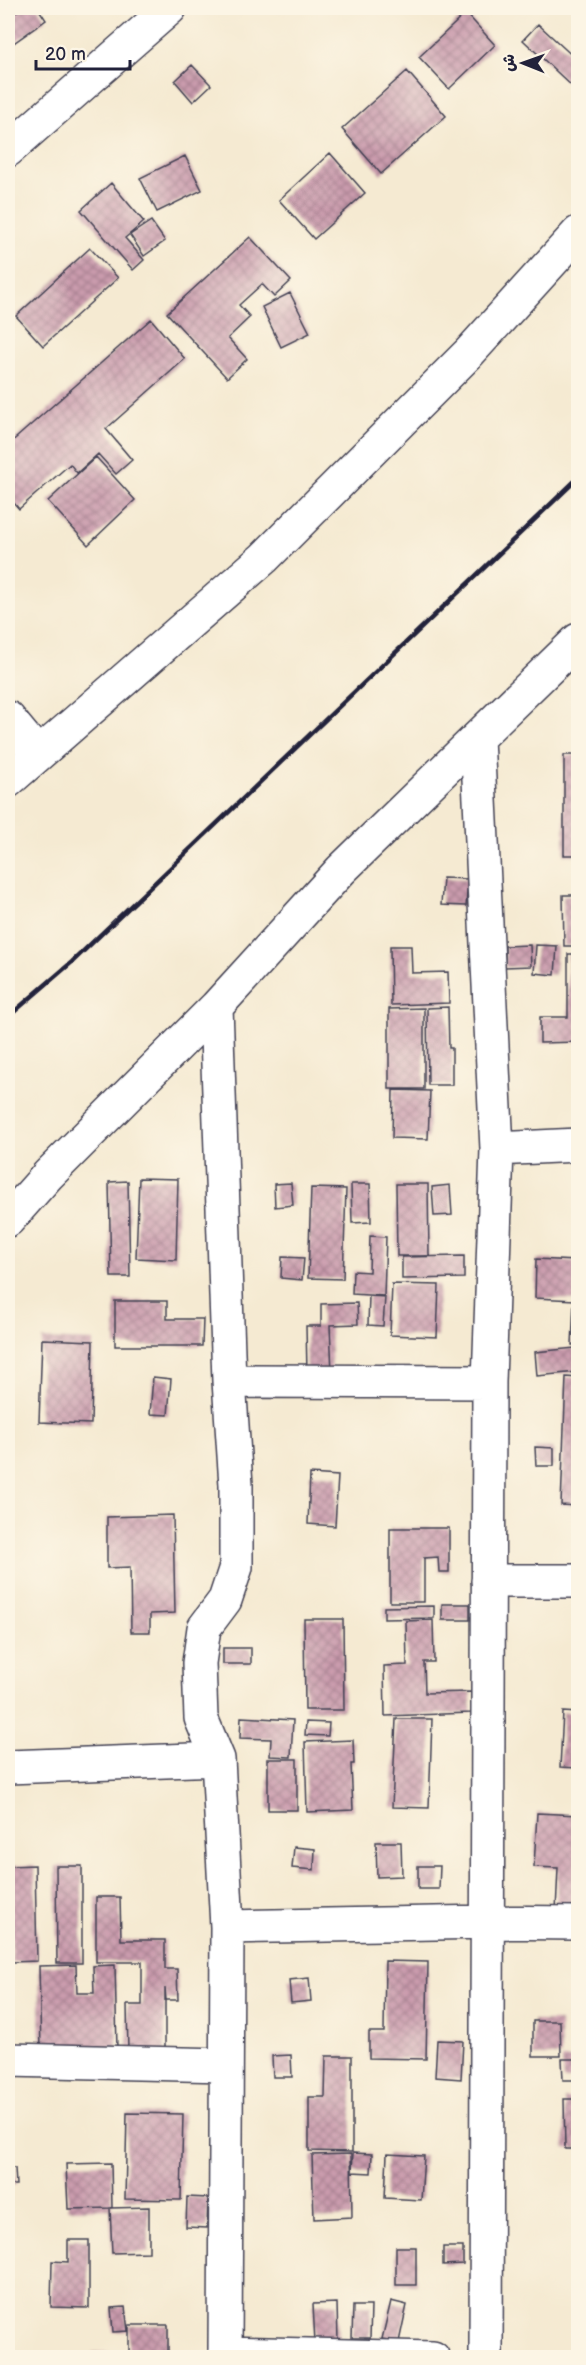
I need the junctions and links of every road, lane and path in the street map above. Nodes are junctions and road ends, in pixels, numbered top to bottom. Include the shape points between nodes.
1 (170, 8) edge
2 (8, 150) edge
3 (579, 233) edge
4 (579, 640) edge
5 (8, 718) edge
6 (477, 738) junction
7 (37, 753) junction
8 (8, 781) edge
9 (216, 1007) junction
10 (579, 1145) edge
11 (497, 1149) junction
12 (8, 1220) edge
13 (229, 1381) junction
14 (489, 1382) junction
15 (488, 1581) junction
16 (579, 1581) edge
17 (218, 1759) junction
18 (8, 1767) edge
19 (489, 1922) junction
20 (579, 1923) edge
21 (227, 1927) junction
22 (8, 2060) edge
23 (226, 2065) junction
24 (225, 2356) edge
25 (433, 2358) edge
26 (486, 2358) edge

1 - 2 street
3 - 7 street via 468,354 264,558
4 - 6 street
5 - 7 street
6 - 9 street via 340,870
6 - 11 street
7 - 8 street
9 - 12 street
9 - 13 street
10 - 11 street
11 - 14 street
13 - 14 street
13 - 17 street via 236,1485 236,1567 225,1600 204,1628 199,1663 201,1718
14 - 15 street
15 - 16 street
15 - 19 street
17 - 18 street
17 - 21 street
19 - 20 street
19 - 21 street
19 - 26 street
21 - 23 street
22 - 23 street
23 - 24 street
24 - 25 street

